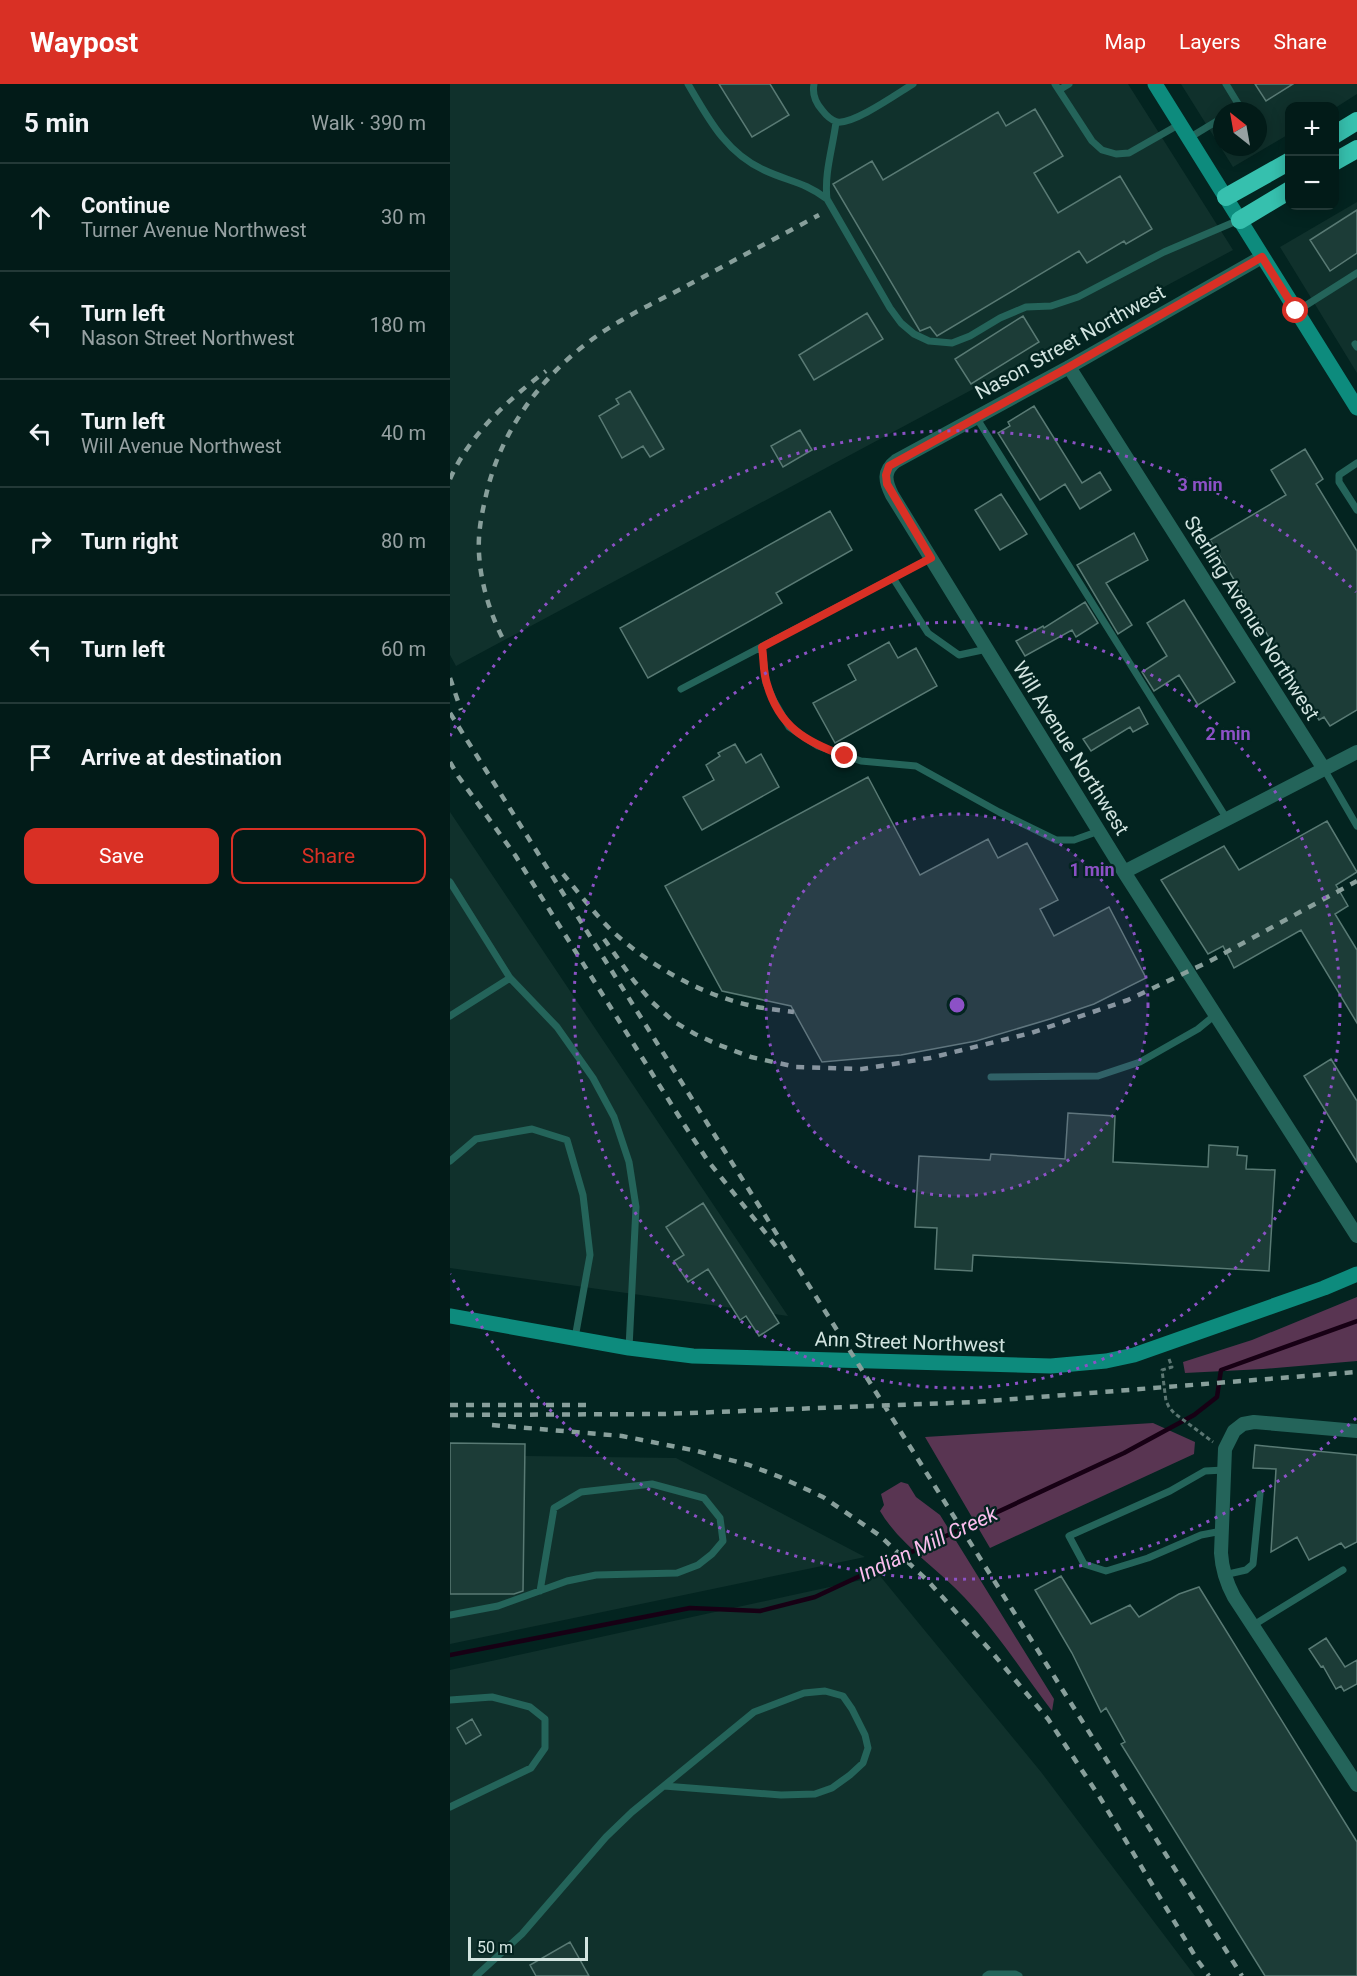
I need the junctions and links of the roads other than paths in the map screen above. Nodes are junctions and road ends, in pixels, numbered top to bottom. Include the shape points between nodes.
1 (688, 84) edge
2 (814, 84) edge
3 (913, 84) edge
4 (1069, 84) edge
5 (1155, 84) edge
6 (1226, 84) edge
7 (1057, 87) edge
8 (1237, 102) edge
9 (836, 122) junction
10 (1357, 122) edge
11 (1213, 123) edge
12 (1180, 124) junction
13 (1339, 133) edge
14 (1189, 138) junction
15 (1357, 149) edge
16 (1339, 160) edge
17 (1285, 164) edge
18 (1285, 193) edge
19 (1226, 197) junction
20 (827, 199) junction
21 (1240, 220) junction
22 (1262, 257) junction
23 (1357, 273) edge
24 (1296, 311) junction
25 (1069, 367) junction
26 (1357, 408) edge
27 (976, 417) junction
28 (896, 460) joint
29 (1357, 463) edge
30 (1357, 510) edge
31 (931, 558) junction
32 (893, 578) junction
33 (762, 647) junction
34 (987, 649) junction
35 (681, 689) dead end
36 (1357, 752) edge
37 (1324, 769) junction
38 (1354, 812) edge
39 (1227, 819) junction
40 (1357, 825) edge
41 (1099, 831) junction
42 (1124, 872) junction
43 (450, 882) edge
44 (510, 978) junction
45 (1215, 1014) junction
46 (450, 1016) edge
47 (991, 1077) dead end
48 (450, 1161) edge
49 (1357, 1236) edge
50 (1357, 1274) edge
51 (450, 1316) edge
52 (575, 1338) junction
53 (629, 1348) junction
54 (1357, 1431) edge
55 (1224, 1470) junction
56 (1260, 1494) dead end
57 (1222, 1531) junction
58 (1343, 1570) dead end
59 (1224, 1575) junction
60 (540, 1591) junction
61 (450, 1615) edge
62 (1252, 1626) junction
63 (450, 1700) edge
64 (1357, 1785) edge
65 (664, 1786) junction
66 (450, 1808) edge
67 (476, 1976) edge
68 (986, 1976) edge
69 (1019, 1976) edge

1 - 20 lane via 729,147 742,158 803,184
2 - 9 lane via 816,104
3 - 9 lane via 865,113
4 - 7 lane
5 - 12 main road
6 - 8 lane
7 - 12 lane via 1102,150 1129,153
9 - 20 lane via 826,178
10 - 13 highway
11 - 14 lane
12 - 14 main road
14 - 19 main road
15 - 16 highway
17 - 19 highway
18 - 21 highway
19 - 21 main road
20 - 21 lane via 901,323 929,341 952,343 1026,307 1051,306 1078,297 1164,252
21 - 22 main road
22 - 24 main road
22 - 25 street, Nason Street Northwest
23 - 24 lane
24 - 26 main road
25 - 27 street, Nason Street Northwest
25 - 37 street, Sterling Avenue Northwest
27 - 28 street, Nason Street Northwest
27 - 39 lane
28 - 31 street, Will Avenue Northwest via 889,466 887,484
29 - 30 lane via 1339,475 1339,482
31 - 32 lane
31 - 34 street, Will Avenue Northwest
32 - 33 lane
32 - 34 lane via 928,633 959,655
33 - 35 lane
33 - 41 lane via 766,683 774,702 789,727 818,746 861,761 916,766 1056,840 1074,840
34 - 41 street, Will Avenue Northwest
36 - 37 street
37 - 38 lane
37 - 39 street
38 - 40 lane
39 - 42 street
41 - 42 street, Will Avenue Northwest
42 - 45 street, Will Avenue Northwest
43 - 44 lane
44 - 46 lane
44 - 53 lane via 557,1027 593,1078 614,1117 625,1151 636,1207
45 - 47 lane via 1198,1029 1140,1062 1098,1076
45 - 49 street, Will Avenue Northwest
48 - 52 lane via 476,1139 532,1129 567,1140 583,1195 590,1255
50 - 53 main road, Ann Street Northwest via 1164,1346 1106,1361 1051,1366 693,1356
51 - 52 main road, Ann Street Northwest
52 - 53 main road, Ann Street Northwest
54 - 55 street via 1243,1424 1234,1431 1225,1449
55 - 57 street
55 - 57 lane via 1205,1471 1069,1536 1084,1564 1106,1571 1201,1535
56 - 59 lane via 1253,1564 1246,1570
57 - 59 street
58 - 62 lane
59 - 62 street
60 - 60 lane via 596,1575 677,1573 698,1565 723,1541 720,1518 704,1498 652,1485 581,1492 554,1508
60 - 61 lane via 498,1606
62 - 64 street
63 - 66 lane via 492,1697 530,1707 545,1719 545,1748 531,1768
65 - 65 lane via 754,1712 825,1690 843,1696 868,1748 863,1763 850,1775 815,1794
65 - 67 lane via 606,1837 522,1934
68 - 69 lane

